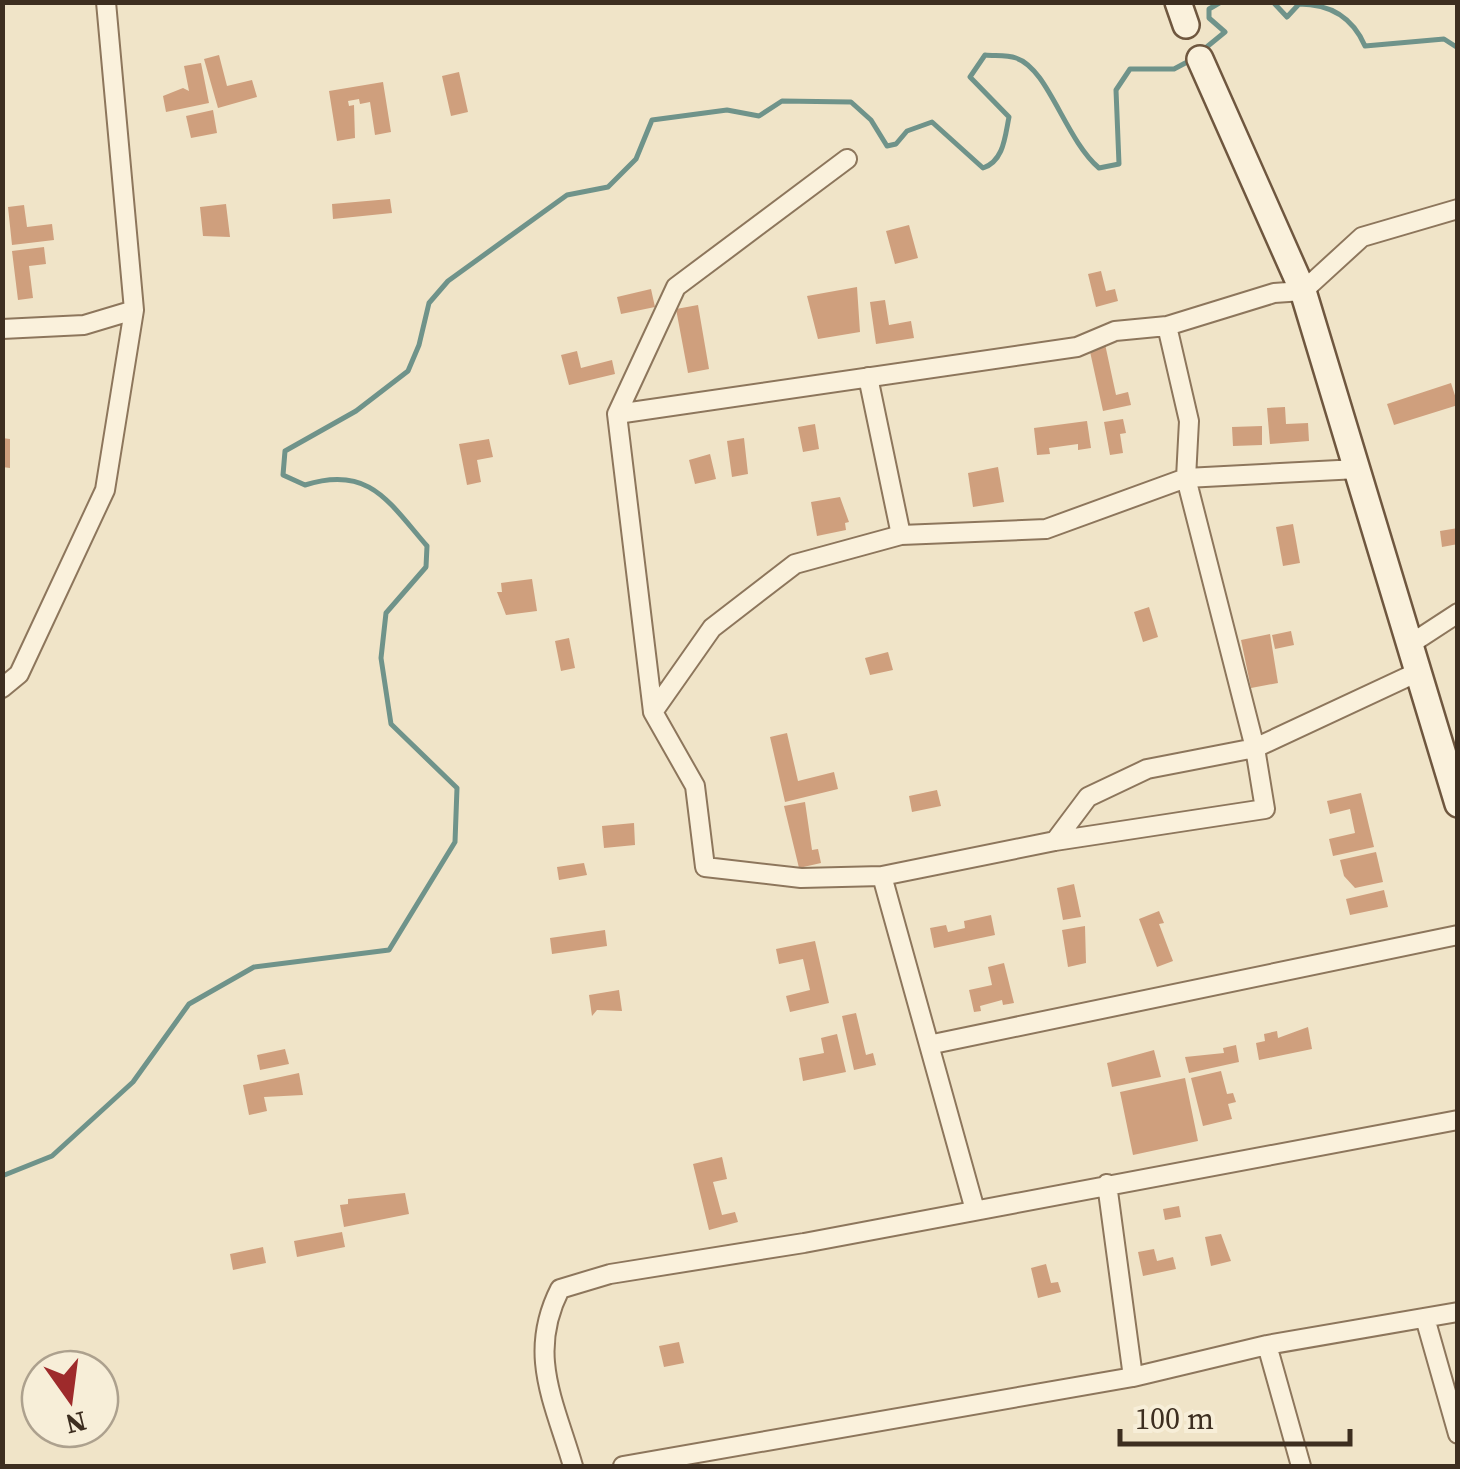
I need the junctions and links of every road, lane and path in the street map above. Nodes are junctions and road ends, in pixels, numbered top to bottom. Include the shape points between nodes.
1 (106, 2) edge
2 (1182, 14) edge
3 (1200, 58) joint
4 (847, 159) dead end
5 (1458, 209) edge
6 (1303, 291) junction
7 (134, 310) junction
8 (1168, 326) junction
9 (2, 329) edge
10 (868, 377) junction
11 (617, 414) junction
12 (1358, 470) junction
13 (1186, 478) junction
14 (902, 535) junction
15 (1458, 613) edge
16 (1412, 644) junction
17 (1420, 671) junction
18 (2, 688) edge
19 (652, 712) junction
20 (1255, 748) junction
21 (1458, 804) edge
22 (1055, 841) junction
23 (882, 876) junction
24 (1458, 934) edge
25 (932, 1044) junction
26 (1458, 1120) edge
27 (1108, 1184) junction
28 (975, 1210) junction
29 (1458, 1312) edge
30 (1426, 1318) junction
31 (1266, 1346) junction
32 (1132, 1377) junction
33 (1458, 1434) edge
34 (574, 1466) edge
35 (623, 1466) edge
36 (1300, 1466) edge

1 - 7 street
2 - 3 street
3 - 6 street
4 - 11 street via 676,287
5 - 6 street via 1362,237
6 - 8 street via 1274,293
6 - 12 street
7 - 9 street via 84,325
7 - 18 street via 105,490 18,674
8 - 10 street via 1115,331 1078,347
8 - 13 street via 1189,420
10 - 11 street
10 - 14 street
11 - 19 street
12 - 13 street
12 - 16 street
13 - 14 street via 1046,529
13 - 20 street
14 - 19 street via 795,564 712,628
15 - 16 street
16 - 17 street
17 - 20 street
17 - 21 street
19 - 23 street via 694,786 705,867 801,878
20 - 22 street via 1146,770 1088,796
20 - 22 street via 1265,809
22 - 23 street
23 - 25 street
24 - 25 street
25 - 28 street
26 - 27 street
27 - 28 street
27 - 32 street
28 - 34 street via 610,1274 560,1289 544,1320 542,1362
29 - 30 street
30 - 31 street
30 - 33 street
31 - 32 street
31 - 36 street
32 - 35 street

